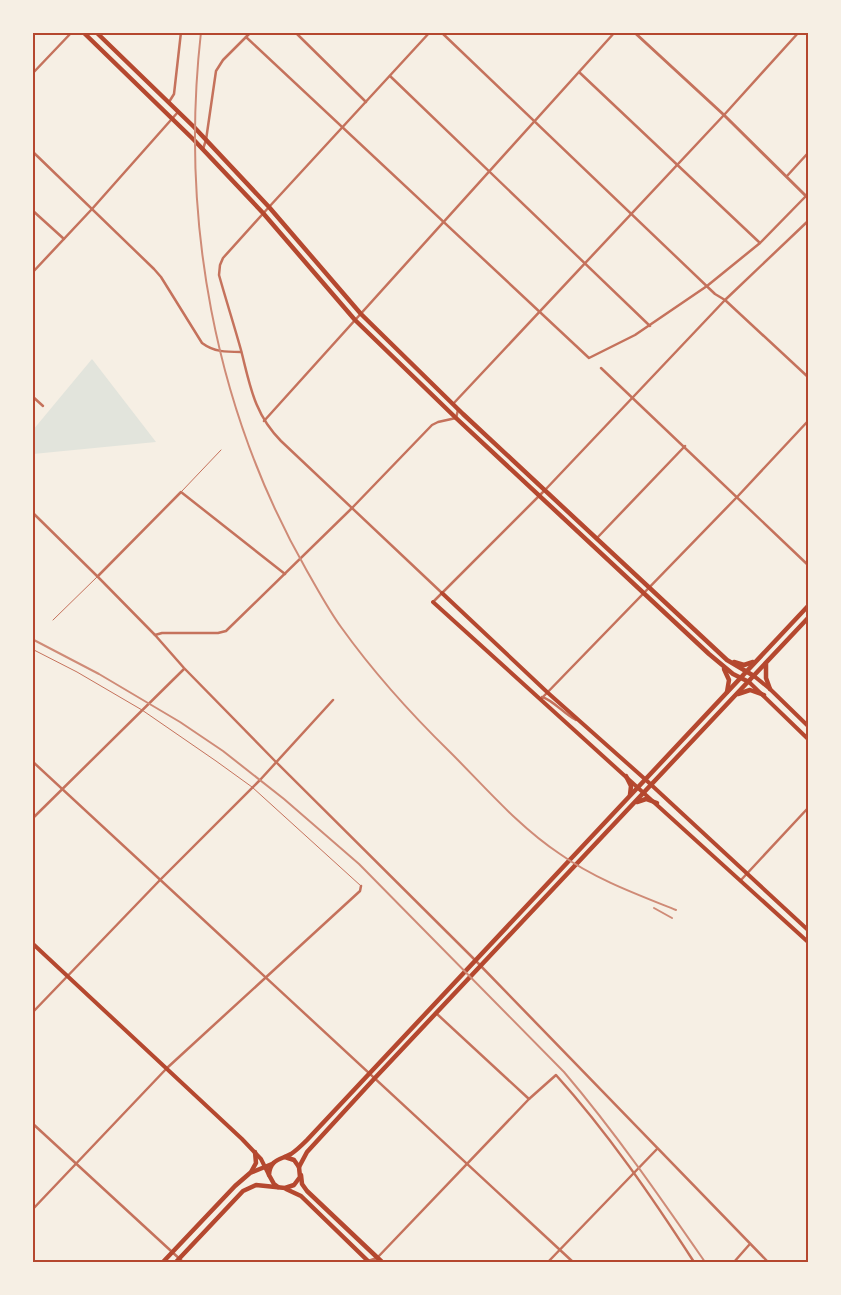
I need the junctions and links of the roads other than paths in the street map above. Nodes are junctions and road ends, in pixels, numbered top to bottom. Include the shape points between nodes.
1 (72, 32) edge
2 (83, 32) edge
3 (96, 32) edge
4 (181, 32) edge
5 (251, 32) edge
6 (295, 32) edge
7 (430, 32) edge
8 (441, 32) edge
9 (615, 32) edge
10 (634, 32) edge
11 (799, 32) edge
12 (246, 37) junction
13 (579, 72) junction
14 (32, 74) edge
15 (390, 76) junction
16 (169, 102) junction
17 (366, 102) junction
18 (179, 111) junction
19 (724, 115) junction
20 (172, 119) junction
21 (535, 122) junction
22 (343, 127) junction
23 (206, 140) junction
24 (203, 149) junction
25 (32, 151) edge
26 (808, 153) edge
27 (678, 164) junction
28 (489, 172) junction
29 (787, 176) junction
30 (807, 196) edge
31 (269, 207) junction
32 (92, 209) junction
33 (32, 210) edge
34 (263, 213) junction
35 (630, 213) junction
36 (808, 221) edge
37 (444, 222) junction
38 (64, 239) junction
39 (760, 243) junction
40 (584, 263) junction
41 (32, 273) edge
42 (706, 286) junction
43 (725, 300) junction
44 (538, 311) junction
45 (361, 314) junction
46 (355, 320) junction
47 (650, 326) junction
48 (241, 352) junction
49 (601, 368) dead end
50 (808, 377) edge
51 (32, 396) edge
52 (633, 397) junction
53 (453, 404) junction
54 (43, 406) dead end
55 (458, 410) junction
56 (456, 418) junction
57 (264, 421) junction
58 (808, 421) edge
59 (685, 446) junction
60 (221, 450) dead end
61 (545, 490) junction
62 (181, 492) junction
63 (539, 495) junction
64 (738, 496) junction
65 (352, 508) junction
66 (32, 512) edge
67 (597, 538) junction
68 (808, 565) edge
69 (285, 574) junction
70 (98, 577) junction
71 (649, 586) junction
72 (644, 592) junction
73 (442, 593) junction
74 (433, 602) joint
75 (808, 606) edge
76 (808, 618) edge
77 (53, 620) dead end
78 (154, 635) junction
79 (32, 649) edge
80 (728, 660) junction
81 (756, 661) junction
82 (720, 663) junction
83 (766, 663) junction
84 (184, 668) junction
85 (746, 672) junction
86 (754, 676) junction
87 (740, 678) junction
88 (749, 682) junction
89 (770, 689) junction
90 (547, 692) junction
91 (727, 694) junction
92 (764, 695) junction
93 (541, 698) junction
94 (733, 698) junction
95 (334, 700) dead end
96 (142, 710) junction
97 (584, 724) junction
98 (808, 726) edge
99 (808, 739) edge
100 (32, 761) edge
101 (276, 762) junction
102 (626, 776) junction
103 (646, 780) junction
104 (652, 785) junction
105 (252, 787) junction
106 (639, 787) junction
107 (62, 789) junction
108 (645, 792) junction
109 (627, 801) junction
110 (657, 803) junction
111 (634, 804) junction
112 (808, 808) edge
113 (32, 819) edge
114 (747, 874) junction
115 (160, 880) junction
116 (741, 880) junction
117 (361, 886) joint
118 (808, 930) edge
119 (808, 942) edge
120 (32, 943) edge
121 (476, 961) junction
122 (481, 968) junction
123 (67, 976) junction
124 (266, 977) junction
125 (32, 1013) edge
126 (437, 1014) junction
127 (167, 1068) junction
128 (368, 1074) junction
129 (374, 1080) junction
130 (529, 1099) junction
131 (32, 1123) edge
132 (657, 1149) junction
133 (255, 1152) junction
134 (285, 1157) junction
135 (273, 1163) junction
136 (77, 1164) junction
137 (265, 1166) junction
138 (467, 1166) junction
139 (300, 1170) junction
140 (250, 1173) junction
141 (634, 1173) junction
142 (269, 1175) junction
143 (278, 1187) junction
144 (285, 1188) junction
145 (32, 1210) edge
146 (749, 1244) junction
147 (559, 1250) junction
148 (172, 1252) junction
149 (377, 1258) junction
150 (179, 1261) edge
151 (163, 1262) edge
152 (368, 1262) edge
153 (382, 1262) edge
154 (548, 1262) edge
155 (573, 1262) edge
156 (694, 1262) edge
157 (734, 1262) edge
158 (768, 1262) edge

1 - 14 street
2 - 20 main road
3 - 16 main road
4 - 16 street via 174,94
5 - 12 street
6 - 17 street
7 - 15 street
8 - 21 street
9 - 13 street
10 - 19 street
11 - 19 street
12 - 22 street
12 - 23 street via 222,60 216,72
13 - 21 street
13 - 27 street
15 - 17 street
15 - 28 street
16 - 18 main road
17 - 22 street
18 - 20 street
18 - 23 main road
19 - 27 street
19 - 29 street
20 - 24 main road
20 - 32 street
21 - 28 street
21 - 35 street
22 - 31 street
22 - 37 street
23 - 24 street
23 - 31 main road
24 - 34 main road
25 - 32 street
26 - 29 street
27 - 35 street
27 - 39 street
28 - 37 street
28 - 40 street
29 - 30 street
30 - 39 street
31 - 34 street
31 - 45 main road
32 - 38 street
32 - 48 street via 161,277 202,343 220,351
33 - 38 street
34 - 46 main road
34 - 48 street via 220,265 219,275
35 - 40 street
35 - 42 street
36 - 43 street
37 - 44 street
37 - 45 street
38 - 41 street
39 - 42 street
40 - 44 street
40 - 47 street
42 - 43 street
42 - 47 street
43 - 50 street
43 - 52 street
44 - 47 street via 589,358
44 - 53 street
45 - 46 street
45 - 53 main road
46 - 56 main road
46 - 57 street
48 - 57 street via 256,407
49 - 52 street
51 - 54 street
52 - 59 street
52 - 61 street
53 - 55 main road
55 - 56 street
55 - 61 main road
56 - 63 main road
56 - 65 street via 432,426
57 - 65 street
58 - 64 street
59 - 64 street
59 - 67 street
60 - 62 lane
61 - 63 street
61 - 67 main road
62 - 69 street
62 - 70 street
63 - 72 main road
63 - 73 street
64 - 68 street
64 - 71 street
65 - 69 street
65 - 73 street
66 - 70 street
67 - 71 main road
69 - 78 street via 226,631
70 - 77 lane
70 - 78 street
71 - 72 street
71 - 80 main road
72 - 82 main road
72 - 90 street
73 - 74 street
73 - 90 main road
74 - 93 main road
75 - 81 main road
76 - 83 main road
78 - 84 street
79 - 96 lane
80 - 81 main road via 744,665
80 - 85 main road
81 - 85 main road
82 - 87 main road
82 - 91 main road via 728,676
83 - 86 main road
83 - 89 main road
84 - 96 street
84 - 101 street
85 - 86 main road
85 - 87 main road
86 - 88 main road
86 - 89 main road
87 - 88 main road
87 - 91 main road
88 - 92 main road
88 - 94 main road
89 - 98 main road
90 - 93 street
90 - 97 main road
91 - 103 main road
92 - 94 main road via 750,690
92 - 99 main road
93 - 97 street via 548,699 565,714
93 - 102 main road
94 - 104 main road
95 - 101 street
96 - 105 lane
96 - 107 street
97 - 103 main road
100 - 107 street
101 - 105 street
101 - 121 street
102 - 106 main road
102 - 109 main road via 632,790
103 - 104 main road
103 - 106 main road
104 - 108 main road
104 - 114 main road
105 - 115 street
105 - 117 lane
106 - 108 main road
106 - 109 main road
107 - 113 street
107 - 115 street
108 - 110 main road
108 - 111 main road
109 - 121 main road
110 - 111 main road via 646,799
110 - 116 main road
111 - 122 main road
112 - 114 street
114 - 116 street
114 - 118 main road
115 - 123 street
115 - 124 street
116 - 119 main road
117 - 124 street via 360,891
120 - 123 main road
121 - 122 street
121 - 128 main road
122 - 126 main road
122 - 132 street
123 - 125 street
123 - 127 main road
124 - 127 street
124 - 128 street
126 - 129 main road
126 - 130 street
127 - 133 main road
127 - 136 street
128 - 129 street
128 - 134 main road via 299,1149
129 - 138 street
129 - 139 main road via 307,1152
130 - 138 street
130 - 141 street via 556,1075
131 - 136 street
132 - 141 street
132 - 146 street
133 - 137 main road
133 - 140 main road via 256,1163
134 - 135 main road
134 - 139 main road via 294,1160
135 - 137 main road
135 - 142 main road
136 - 145 street
136 - 148 street
137 - 140 main road
137 - 142 main road
138 - 147 street
138 - 149 street
139 - 144 main road via 300,1177 294,1185
139 - 149 main road via 302,1184 307,1191
140 - 148 main road
141 - 147 street
141 - 156 street
142 - 143 main road
143 - 144 main road
143 - 150 main road via 256,1185 243,1191
144 - 152 main road via 301,1196
146 - 157 street
146 - 158 street
147 - 154 street
147 - 155 street
148 - 150 street
148 - 151 main road
149 - 152 street
149 - 153 main road

